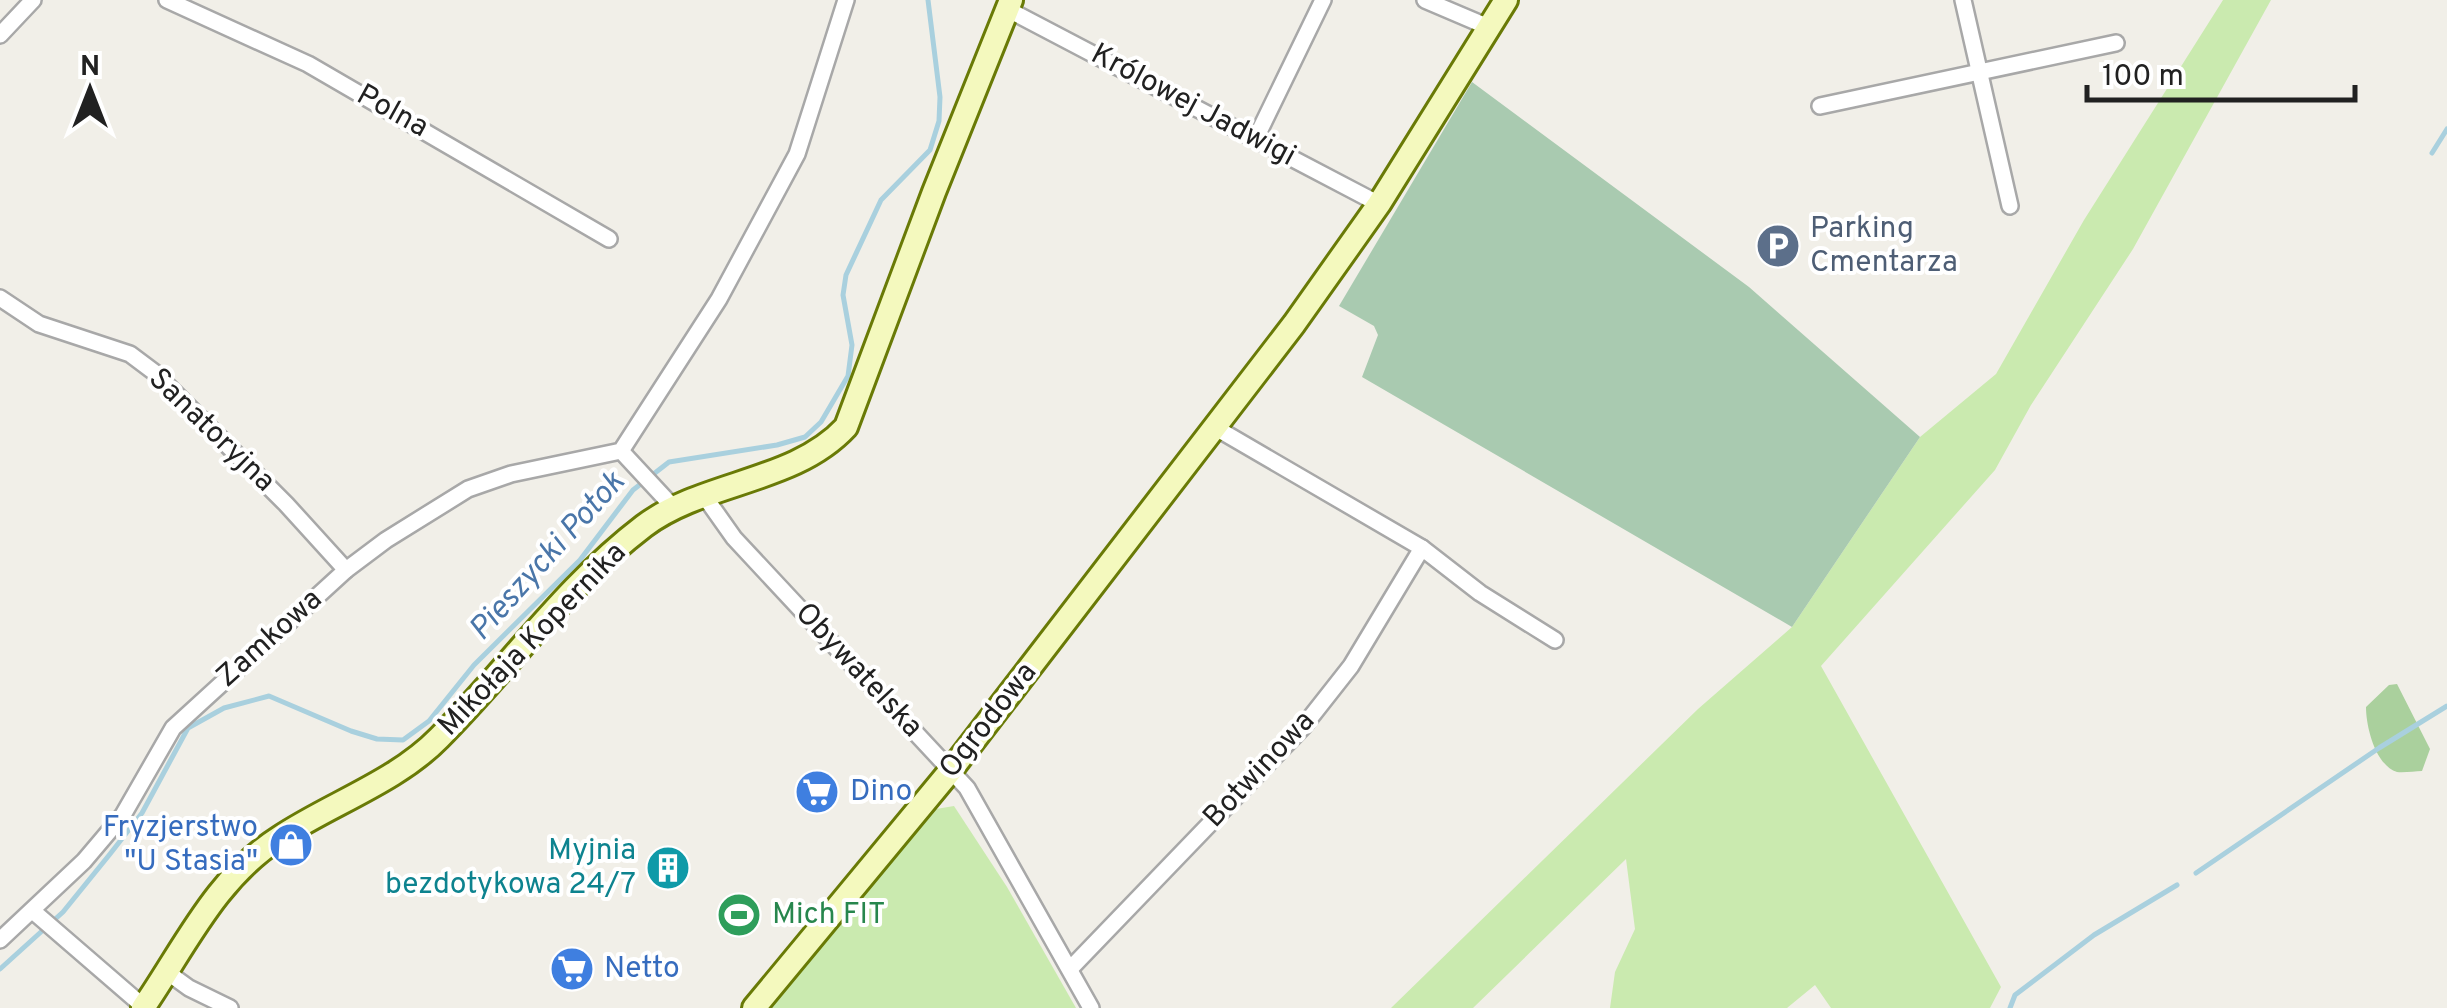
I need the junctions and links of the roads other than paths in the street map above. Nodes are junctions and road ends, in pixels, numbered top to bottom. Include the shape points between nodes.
1 (32, 0) edge
2 (167, 0) edge
3 (846, 0) edge
4 (1323, 0) edge
5 (1425, 0) edge
6 (1506, 0) edge
7 (1963, 0) edge
8 (1008, 4) edge
9 (1486, 26) junction
10 (0, 35) edge
11 (2116, 42) dead end
12 (1982, 71) junction
13 (1820, 106) dead end
14 (1256, 138) junction
15 (1378, 204) junction
16 (2010, 206) dead end
17 (609, 240) dead end
18 (0, 298) edge
19 (1216, 428) junction
20 (621, 451) junction
21 (704, 497) junction
22 (674, 508) junction
23 (1422, 548) junction
24 (346, 570) junction
25 (1555, 640) dead end
26 (951, 770) junction
27 (37, 914) junction
28 (0, 940) edge
29 (1070, 969) junction
30 (167, 972) junction
31 (144, 1007) edge
32 (230, 1008) edge
33 (754, 1008) edge
34 (1091, 1008) edge

1 - 10 street
2 - 17 street, Polna via 308,64
3 - 20 street via 797,154 719,299
4 - 14 street
5 - 9 street
6 - 9 street, Ogrodowa
7 - 12 street
8 - 14 street, Królowej Jadwigi
8 - 21 street, Mikołaja Kopernika via 846,426 809,456
9 - 15 street, Ogrodowa
11 - 12 street
12 - 13 street
12 - 16 street
14 - 15 street, Królowej Jadwigi
15 - 19 street, Ogrodowa
18 - 24 street, Sanatoryjna via 39,324 130,354 154,372
19 - 23 street
19 - 26 street, Ogrodowa
20 - 22 street
20 - 24 street, Zamkowa via 468,489
21 - 22 street, Mikołaja Kopernika
21 - 26 street, Obywatelska via 734,538
22 - 30 street, Mikołaja Kopernika via 598,565 437,741 249,860 206,908
23 - 25 street
23 - 29 street, Botwinowa via 1351,666 1303,727
24 - 27 street, Zamkowa via 173,728 122,815
26 - 29 street, Obywatelska
26 - 33 street, Ogrodowa
27 - 28 street, Zamkowa
27 - 31 street
29 - 34 street, Obywatelska
30 - 31 street, Mikołaja Kopernika
30 - 32 street

